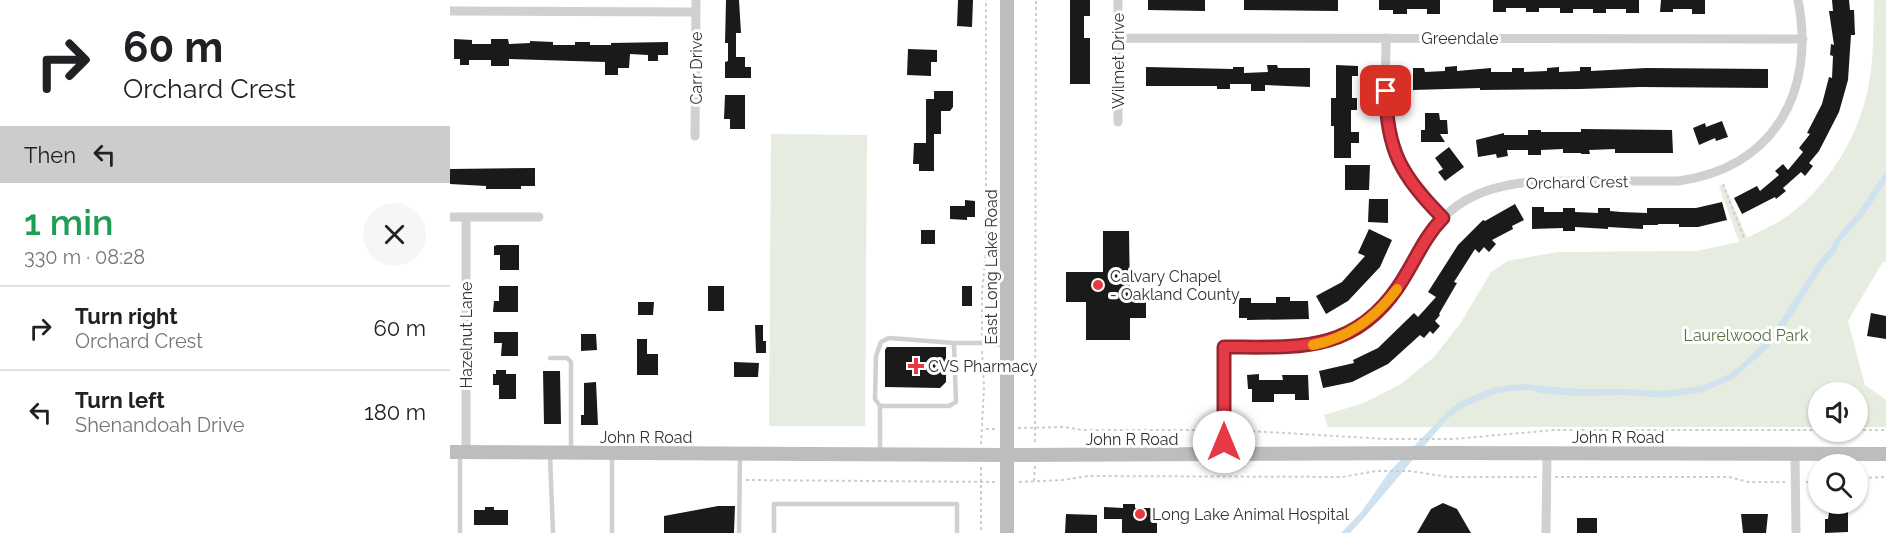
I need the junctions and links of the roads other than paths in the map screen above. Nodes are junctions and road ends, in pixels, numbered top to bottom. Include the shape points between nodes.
1 (696, 0) edge
2 (1007, 0) edge
3 (1118, 0) edge
4 (1798, 0) edge
5 (450, 11) edge
6 (696, 12) junction
7 (1118, 38) junction
8 (1386, 38) junction
9 (1803, 39) junction
10 (1118, 122) dead end
11 (695, 136) dead end
12 (450, 217) edge
13 (466, 217) junction
14 (539, 217) dead end
15 (1443, 218) junction
16 (954, 343) junction
17 (1007, 346) junction
18 (550, 358) dead end
19 (880, 406) junction
20 (458, 453) edge
21 (550, 453) junction
22 (571, 453) junction
23 (612, 453) junction
24 (1547, 453) junction
25 (1795, 453) junction
26 (740, 454) junction
27 (880, 454) junction
28 (1886, 454) edge
29 (1008, 455) junction
30 (1224, 455) junction
31 (460, 533) edge
32 (553, 533) edge
33 (612, 533) edge
34 (739, 533) edge
35 (774, 533) edge
36 (957, 533) edge
37 (1007, 533) edge
38 (1546, 533) edge
39 (1796, 533) edge

1 - 6 street, Carr Drive
2 - 17 main road, East Long Lake Road
3 - 7 street, Wilmet Drive
4 - 9 street, Orchard Crest
5 - 6 street
6 - 11 street, Carr Drive
7 - 8 street, Greendale
7 - 10 street, Wilmet Drive
8 - 9 street, Greendale
8 - 15 street via 1390,138 1406,176
9 - 15 street, Orchard Crest via 1798,80 1783,119 1757,148 1735,164 1707,176 1677,181 1508,184 1464,201
12 - 13 street
13 - 14 street
13 - 20 street, Hazelnut Lane
15 - 30 street, Orchard Crest via 1425,239 1389,300 1357,327 1330,340 1303,346 1224,347
16 - 17 lane
16 - 19 lane via 956,402 949,406
16 - 19 lane via 889,338 881,342 876,356 875,399
17 - 29 main road, East Long Lake Road
18 - 22 lane via 567,358 571,362
19 - 27 lane
20 - 21 main road, John R Road
20 - 31 lane
21 - 22 main road, John R Road
21 - 32 lane
22 - 23 main road, John R Road
23 - 26 main road, John R Road
23 - 33 lane
24 - 25 main road, John R Road
24 - 30 main road, John R Road
24 - 38 street
25 - 28 main road, John R Road
25 - 39 street
26 - 27 main road, John R Road
26 - 34 lane
27 - 29 main road, John R Road
29 - 30 main road, John R Road
29 - 37 main road, East Long Lake Road
35 - 36 lane via 774,504 957,504

